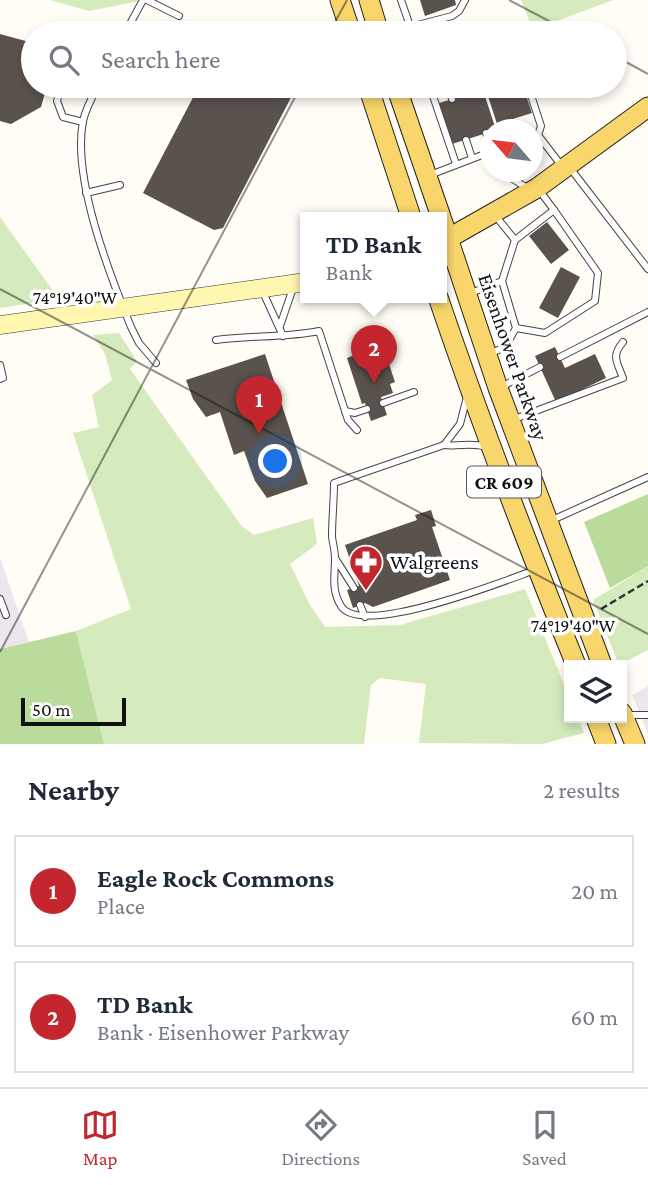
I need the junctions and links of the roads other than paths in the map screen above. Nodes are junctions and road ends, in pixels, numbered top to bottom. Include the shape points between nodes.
1 (145, 0) edge
2 (340, 0) edge
3 (369, 0) edge
4 (401, 0) edge
5 (466, 0) edge
6 (179, 16) dead end
7 (132, 21) edge
8 (347, 21) edge
9 (375, 21) edge
10 (408, 21) edge
11 (431, 21) edge
12 (58, 98) edge
13 (93, 98) edge
14 (372, 98) edge
15 (400, 98) edge
16 (434, 98) edge
17 (532, 98) edge
18 (648, 107) edge
19 (539, 119) edge
20 (83, 122) junction
21 (466, 140) dead end
22 (543, 143) edge
23 (480, 155) edge
24 (472, 158) junction
25 (456, 164) junction
26 (567, 168) junction
27 (427, 176) junction
28 (521, 182) edge
29 (120, 185) dead end
30 (534, 189) junction
31 (86, 193) junction
32 (554, 210) junction
33 (409, 212) edge
34 (440, 212) edge
35 (493, 214) junction
36 (447, 240) edge
37 (515, 240) junction
38 (447, 246) edge
39 (648, 269) edge
40 (502, 281) junction
41 (300, 283) edge
42 (262, 289) junction
43 (467, 294) junction
44 (440, 303) edge
45 (123, 307) junction
46 (648, 312) edge
47 (0, 325) edge
48 (280, 326) junction
49 (516, 328) junction
50 (283, 336) junction
51 (216, 340) dead end
52 (622, 342) dead end
53 (487, 355) junction
54 (560, 357) dead end
55 (156, 363) dead end
56 (0, 365) edge
57 (540, 367) dead end
58 (0, 379) edge
59 (498, 388) junction
60 (469, 389) junction
61 (414, 392) dead end
62 (383, 403) dead end
63 (368, 409) dead end
64 (345, 411) junction
65 (510, 421) junction
66 (357, 430) dead end
67 (444, 444) junction
68 (491, 448) junction
69 (648, 477) edge
70 (548, 522) junction
71 (335, 558) junction
72 (537, 569) junction
73 (354, 588) dead end
74 (0, 599) edge
75 (360, 605) dead end
76 (6, 615) dead end
77 (365, 617) junction
78 (574, 660) edge
79 (600, 660) edge
80 (627, 714) edge
81 (648, 715) edge
82 (598, 723) edge
83 (626, 723) edge
84 (606, 744) edge
85 (635, 744) edge

1 - 6 lane
1 - 7 lane
2 - 8 main road
3 - 9 main road
4 - 10 lane
5 - 11 lane via 452,16
12 - 20 lane via 63,117
13 - 20 lane
14 - 33 main road
15 - 27 main road, Eisenhower Parkway / CR 609
16 - 25 lane
17 - 19 lane
18 - 26 main road
20 - 31 lane
21 - 24 lane
22 - 26 lane
23 - 24 lane
24 - 25 lane
25 - 27 lane
26 - 30 main road
26 - 39 lane
27 - 34 main road, Eisenhower Parkway / CR 609
28 - 30 lane
29 - 31 lane
30 - 32 lane
30 - 35 main road
31 - 45 lane
32 - 37 lane
32 - 49 lane via 598,273 595,301 545,333
35 - 36 main road
35 - 37 lane
37 - 40 lane
38 - 43 main road, Eisenhower Parkway / CR 609
40 - 43 lane
40 - 49 lane
41 - 42 main road
41 - 48 lane
42 - 45 main road
42 - 48 lane
43 - 53 main road, Eisenhower Parkway / CR 609
44 - 60 main road, CR 609
45 - 47 main road
45 - 55 lane via 139,343
46 - 54 lane
48 - 50 lane
49 - 53 lane via 505,347
50 - 51 lane
50 - 64 lane via 320,331
52 - 65 lane via 615,357 623,378
53 - 59 main road, Eisenhower Parkway / CR 609
56 - 58 lane
57 - 59 lane
59 - 65 main road, Eisenhower Parkway / CR 609
60 - 67 lane via 460,424
60 - 68 main road, CR 609
61 - 62 lane
63 - 64 lane
64 - 66 lane
65 - 70 main road, Eisenhower Parkway / CR 609
67 - 68 lane via 474,443
67 - 71 lane via 334,483
68 - 72 main road, CR 609
69 - 70 lane
70 - 79 main road, Eisenhower Parkway / CR 609
71 - 73 lane
71 - 77 lane via 333,583 341,607
72 - 77 lane via 436,604
72 - 78 main road, CR 609
74 - 76 lane
75 - 77 lane
80 - 81 lane
82 - 84 main road
83 - 85 main road

